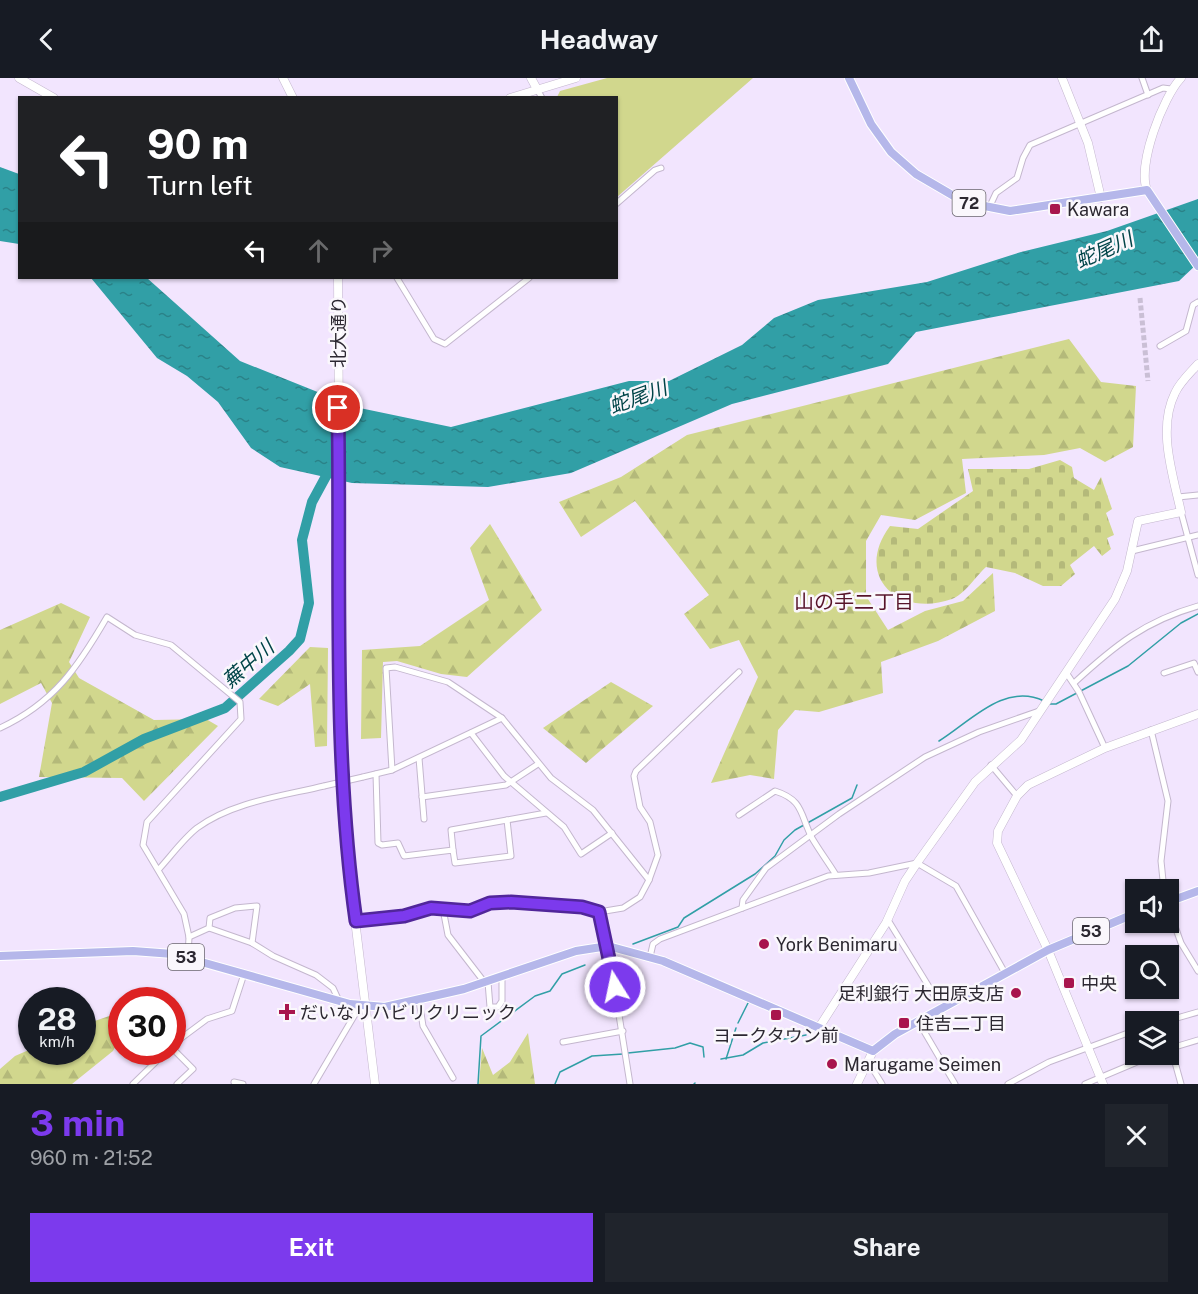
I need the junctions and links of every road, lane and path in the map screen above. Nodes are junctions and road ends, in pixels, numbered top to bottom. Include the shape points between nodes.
1 (19, 78) edge
2 (283, 78) edge
3 (531, 78) edge
4 (576, 78) edge
5 (849, 78) edge
6 (1062, 78) edge
7 (1142, 78) edge
8 (1181, 78) edge
9 (537, 89) junction
10 (1172, 89) junction
11 (1148, 95) junction
12 (50, 96) edge
13 (292, 96) edge
14 (516, 96) edge
15 (541, 96) edge
16 (1082, 124) junction
17 (661, 168) dead end
18 (1147, 190) junction
19 (1101, 198) junction
20 (618, 202) edge
21 (989, 208) junction
22 (1198, 266) edge
23 (338, 279) edge
24 (398, 279) edge
25 (528, 279) edge
26 (1197, 302) edge
27 (1189, 319) junction
28 (1198, 319) edge
29 (1160, 346) dead end
30 (1198, 364) edge
31 (1198, 495) edge
32 (1178, 497) junction
33 (1181, 512) junction
34 (1198, 535) edge
35 (1186, 538) junction
36 (1132, 551) junction
37 (1198, 575) edge
38 (1198, 606) edge
39 (739, 672) dead end
40 (1198, 672) edge
41 (1067, 674) junction
42 (1164, 674) dead end
43 (1074, 682) junction
44 (1044, 710) junction
45 (1198, 714) edge
46 (502, 718) junction
47 (0, 728) edge
48 (1151, 730) junction
49 (471, 733) junction
50 (1105, 748) junction
51 (418, 758) junction
52 (538, 764) junction
53 (991, 765) junction
54 (392, 770) junction
55 (376, 774) junction
56 (510, 782) junction
57 (1017, 796) junction
58 (422, 797) junction
59 (546, 813) junction
60 (739, 815) dead end
61 (424, 819) dead end
62 (507, 820) junction
63 (612, 833) junction
64 (812, 836) junction
65 (453, 850) junction
66 (917, 863) junction
67 (159, 869) junction
68 (836, 875) junction
69 (1163, 879) edge
70 (649, 880) junction
71 (1198, 891) edge
72 (1179, 898) edge
73 (742, 908) junction
74 (442, 909) junction
75 (599, 912) junction
76 (1125, 918) edge
77 (888, 920) junction
78 (356, 921) junction
79 (208, 928) junction
80 (1177, 933) edge
81 (189, 937) junction
82 (252, 943) junction
83 (608, 946) junction
84 (1048, 950) junction
85 (0, 956) edge
86 (188, 957) junction
87 (650, 957) junction
88 (1198, 971) edge
89 (1005, 973) junction
90 (244, 974) junction
91 (502, 978) junction
92 (486, 982) junction
93 (934, 995) dead end
94 (339, 1000) junction
95 (419, 1000) junction
96 (363, 1006) junction
97 (1198, 1012) edge
98 (1179, 1017) edge
99 (918, 1021) junction
100 (820, 1026) junction
101 (623, 1031) junction
102 (1125, 1034) edge
103 (186, 1036) edge
104 (1198, 1040) edge
105 (563, 1042) dead end
106 (1089, 1046) junction
107 (1179, 1046) edge
108 (873, 1051) junction
109 (186, 1062) edge
110 (153, 1065) edge
111 (1134, 1065) edge
112 (1175, 1065) edge
113 (865, 1066) junction
114 (453, 1078) dead end
115 (1102, 1081) edge
116 (234, 1082) dead end
117 (133, 1084) edge
118 (177, 1084) edge
119 (243, 1084) edge
120 (314, 1084) edge
121 (375, 1084) edge
122 (630, 1084) edge
123 (857, 1084) edge
124 (882, 1084) edge
125 (956, 1084) edge
126 (1008, 1084) edge
127 (1085, 1084) edge
128 (1181, 1084) edge

1 - 12 street
2 - 13 street
3 - 9 street
4 - 9 street
5 - 21 main road, 72 via 878,135 898,159 952,196
6 - 16 street
7 - 11 street
8 - 10 street
9 - 14 street
9 - 15 street
10 - 11 street via 1163,88
10 - 18 street via 1152,138 1145,173
11 - 16 street
16 - 19 street
16 - 21 street via 1030,145 1017,178 996,193
17 - 20 street
18 - 19 main road, 72
18 - 22 main road
19 - 21 main road, 72 via 1025,210
23 - 78 street, 北大通り via 341,744
24 - 25 street via 434,339 445,344
26 - 27 street
27 - 28 street
27 - 29 street via 1186,331
30 - 32 street via 1172,400 1168,451
31 - 32 street
32 - 33 street
33 - 35 street
33 - 36 street via 1138,521
34 - 35 street
35 - 36 street
35 - 37 street
36 - 41 street via 1115,599
38 - 43 street via 1164,616 1134,634
39 - 70 street via 636,771 640,807 657,842 658,855
40 - 42 street via 1194,663
41 - 43 street
41 - 44 street
43 - 50 street
44 - 53 street via 1021,740
44 - 64 street via 978,732 925,757
45 - 48 street
46 - 49 street
46 - 52 street
46 - 54 street via 447,682 396,667 386,668
47 - 67 street via 40,704 65,682 107,617 135,635 168,643 240,702 241,719 147,822 143,845
48 - 50 street
48 - 69 street via 1168,801 1161,861
49 - 51 street
49 - 56 street
50 - 57 street via 1041,777
51 - 54 street
51 - 58 street
52 - 56 street
52 - 63 street via 593,810
53 - 57 street
53 - 66 street
54 - 55 street
55 - 65 street via 378,843 398,843 404,856
55 - 67 street, bridge via 252,802 209,819
56 - 58 street
56 - 59 street
57 - 84 street via 998,831 998,843
58 - 61 street
59 - 62 street
59 - 63 street via 564,827 581,854
60 - 64 street via 775,791 789,795 799,806
62 - 65 street via 451,830
62 - 65 street via 511,856 455,863
63 - 70 street
64 - 68 street
64 - 73 street via 766,868 743,900
66 - 68 street
66 - 77 street
66 - 89 street via 956,886
67 - 81 street via 184,914
68 - 73 street
70 - 75 street via 640,897 623,908
71 - 72 main road
73 - 87 street via 660,939 653,944
74 - 75 street via 470,911 490,903 511,902 582,907
74 - 78 street
74 - 92 street via 448,935
75 - 83 street
76 - 84 main road, 53
77 - 93 street
77 - 100 street
78 - 96 street
79 - 81 street
79 - 82 street
79 - 82 street via 210,918 235,908 257,906
80 - 88 street
81 - 86 street
82 - 94 street via 316,975 333,988
83 - 87 main road, 53
83 - 91 main road, 53 via 576,951
83 - 101 street
84 - 89 main road, 53
84 - 106 street
85 - 86 main road, 53 via 133,951
86 - 90 main road, 53
87 - 100 main road, 53
89 - 99 main road, 53
90 - 94 main road, 53
90 - 103 street via 232,1011 207,1019
91 - 92 main road, 53
91 - 92 street via 502,1001 498,1007 490,1007
92 - 95 main road, 53
94 - 96 main road, 53
95 - 96 main road, 53 via 385,1007
95 - 114 street via 423,1026
96 - 120 street
96 - 121 street
97 - 98 street
99 - 108 main road, 53
99 - 125 street
100 - 108 main road, 53
101 - 105 street
101 - 122 street
102 - 106 street
104 - 107 street
106 - 115 street
106 - 126 street
108 - 113 street
109 - 118 street via 193,1069
110 - 117 street
111 - 115 street
112 - 128 street
113 - 123 street
113 - 124 street via 874,1071
115 - 127 street
116 - 119 street

